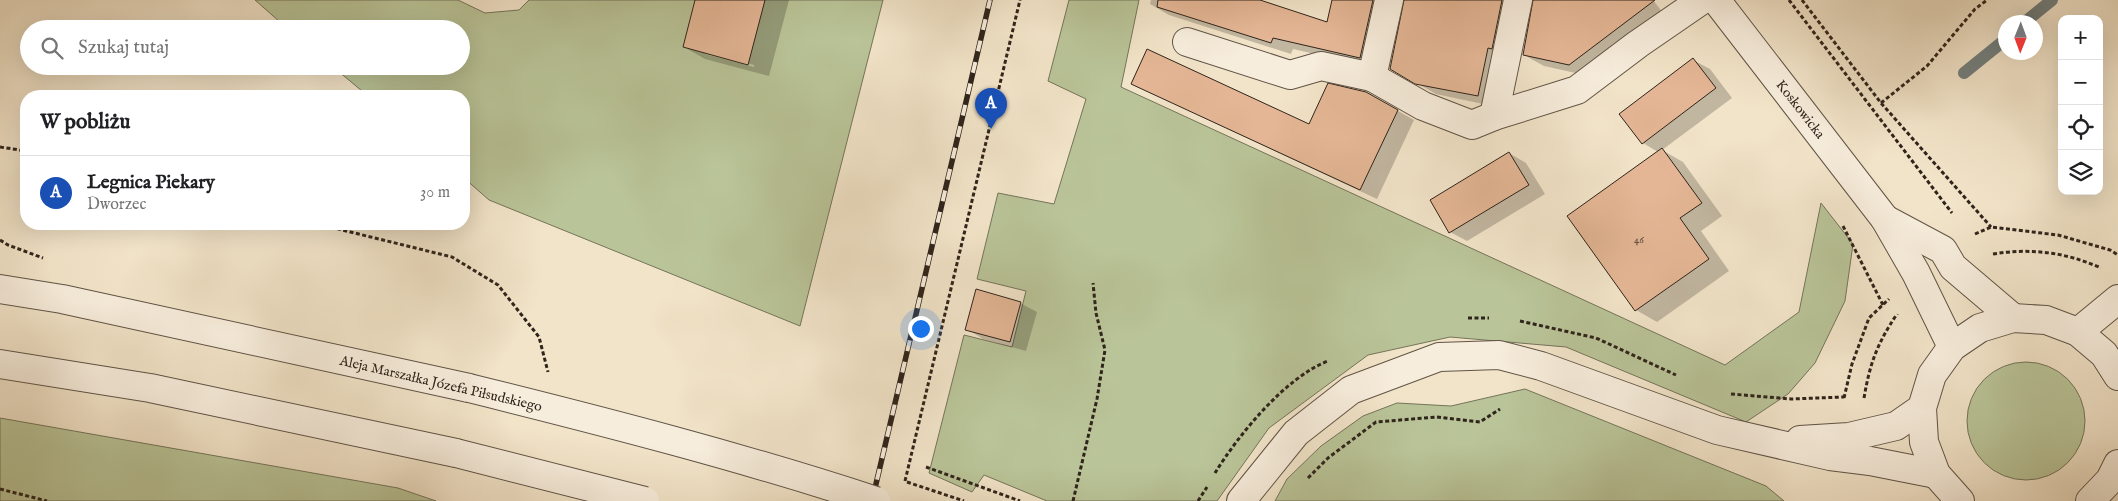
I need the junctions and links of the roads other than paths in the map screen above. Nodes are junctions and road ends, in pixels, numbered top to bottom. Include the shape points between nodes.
1 (1389, 0) edge
2 (1518, 0) edge
3 (1702, 0) edge
4 (1716, 0) edge
5 (1187, 42) dead end
6 (1372, 77) junction
7 (1494, 116) junction
8 (1885, 219) junction
9 (0, 288) edge
10 (2118, 299) edge
11 (2013, 318) junction
12 (2078, 332) junction
13 (1952, 347) junction
14 (0, 364) edge
15 (2118, 376) edge
16 (1922, 408) junction
17 (1761, 440) junction
18 (2118, 464) edge
19 (1936, 474) junction
20 (2099, 497) edge
21 (645, 501) edge
22 (876, 501) edge
23 (1241, 501) edge
24 (1960, 501) edge

1 - 6 street
2 - 7 street
3 - 7 street via 1577,90
4 - 8 street, Koskowicka
5 - 6 street via 1290,75 1321,66
6 - 7 street via 1423,106 1472,125
8 - 11 street, Koskowicka via 1943,250 1953,267
8 - 13 street, Koskowicka
9 - 22 street, Aleja Marszałka Józefa Piłsudskiego, bridge via 469,388 633,429
10 - 12 street
11 - 12 street via 2046,320
11 - 13 street via 1980,328
12 - 15 street via 2104,354
13 - 16 street via 1932,375
14 - 21 street, bridge via 150,388 456,452
16 - 17 street via 1896,426 1849,437
16 - 19 street via 1924,442
17 - 19 street via 1830,456
17 - 23 street via 1717,430 1541,366 1499,355 1439,356 1351,390 1296,433
18 - 20 street
19 - 24 street

